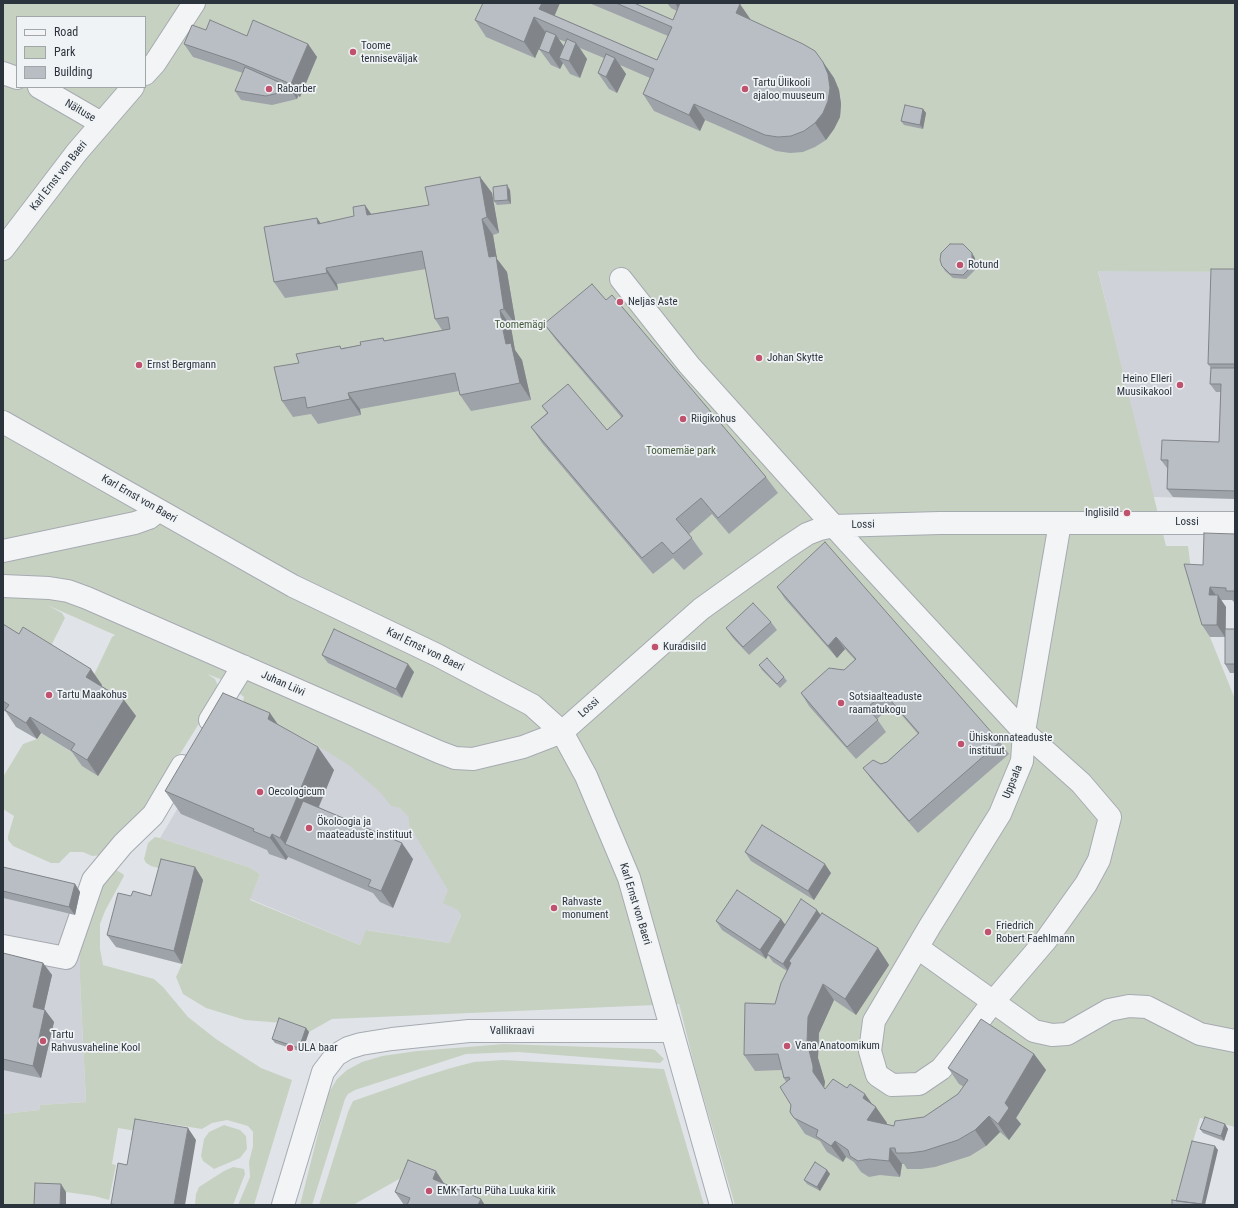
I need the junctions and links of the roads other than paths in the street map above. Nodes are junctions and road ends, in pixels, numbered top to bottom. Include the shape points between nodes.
1 (194, 3) edge
2 (3, 73) edge
3 (146, 73) edge
4 (16, 78) edge
5 (40, 88) edge
6 (132, 88) edge
7 (101, 123) junction
8 (3, 249) edge
9 (621, 279) dead end
10 (3, 422) edge
11 (158, 511) junction
12 (1060, 523) junction
13 (1235, 523) edge
14 (834, 526) junction
15 (3, 551) edge
16 (3, 586) edge
17 (243, 666) junction
18 (562, 732) junction
19 (1024, 732) junction
20 (3, 946) edge
21 (918, 948) junction
22 (993, 1002) junction
23 (671, 1031) junction
24 (1235, 1041) edge
25 (283, 1205) edge
26 (722, 1205) edge

1 - 3 street
2 - 4 street
5 - 7 street, Näituse
6 - 7 street, Karl Ernst von Baeri
7 - 8 street, Karl Ernst von Baeri
9 - 14 street via 689,365
10 - 11 street, Karl Ernst von Baeri
11 - 15 street via 149,518 135,523
11 - 18 street, Karl Ernst von Baeri via 293,586 532,705
12 - 13 street, Lossi
12 - 14 street, Lossi
12 - 19 street, Uppsala
14 - 18 street, Lossi via 807,534 702,609
14 - 19 street
16 - 17 street, Juhan Liivi via 68,591
17 - 18 street, Juhan Liivi via 455,758 474,759 504,753
17 - 20 street via 153,815 123,844 93,880 66,958
18 - 23 street, Karl Ernst von Baeri via 586,776 629,878
19 - 21 street, Uppsala via 1022,761 1000,814
19 - 22 street, Uppsala via 1081,783 1110,817 1098,860 1086,884 1046,940
21 - 22 street
21 - 22 street, Uppsala via 874,1021 870,1051 877,1075 892,1084 919,1084 941,1070
22 - 24 street via 1034,1031 1052,1035 1067,1034 1109,1010 1129,1006 1147,1007 1200,1034
23 - 25 street, Vallikraavi via 469,1031 392,1039 348,1048 336,1055 323,1072
23 - 26 street

